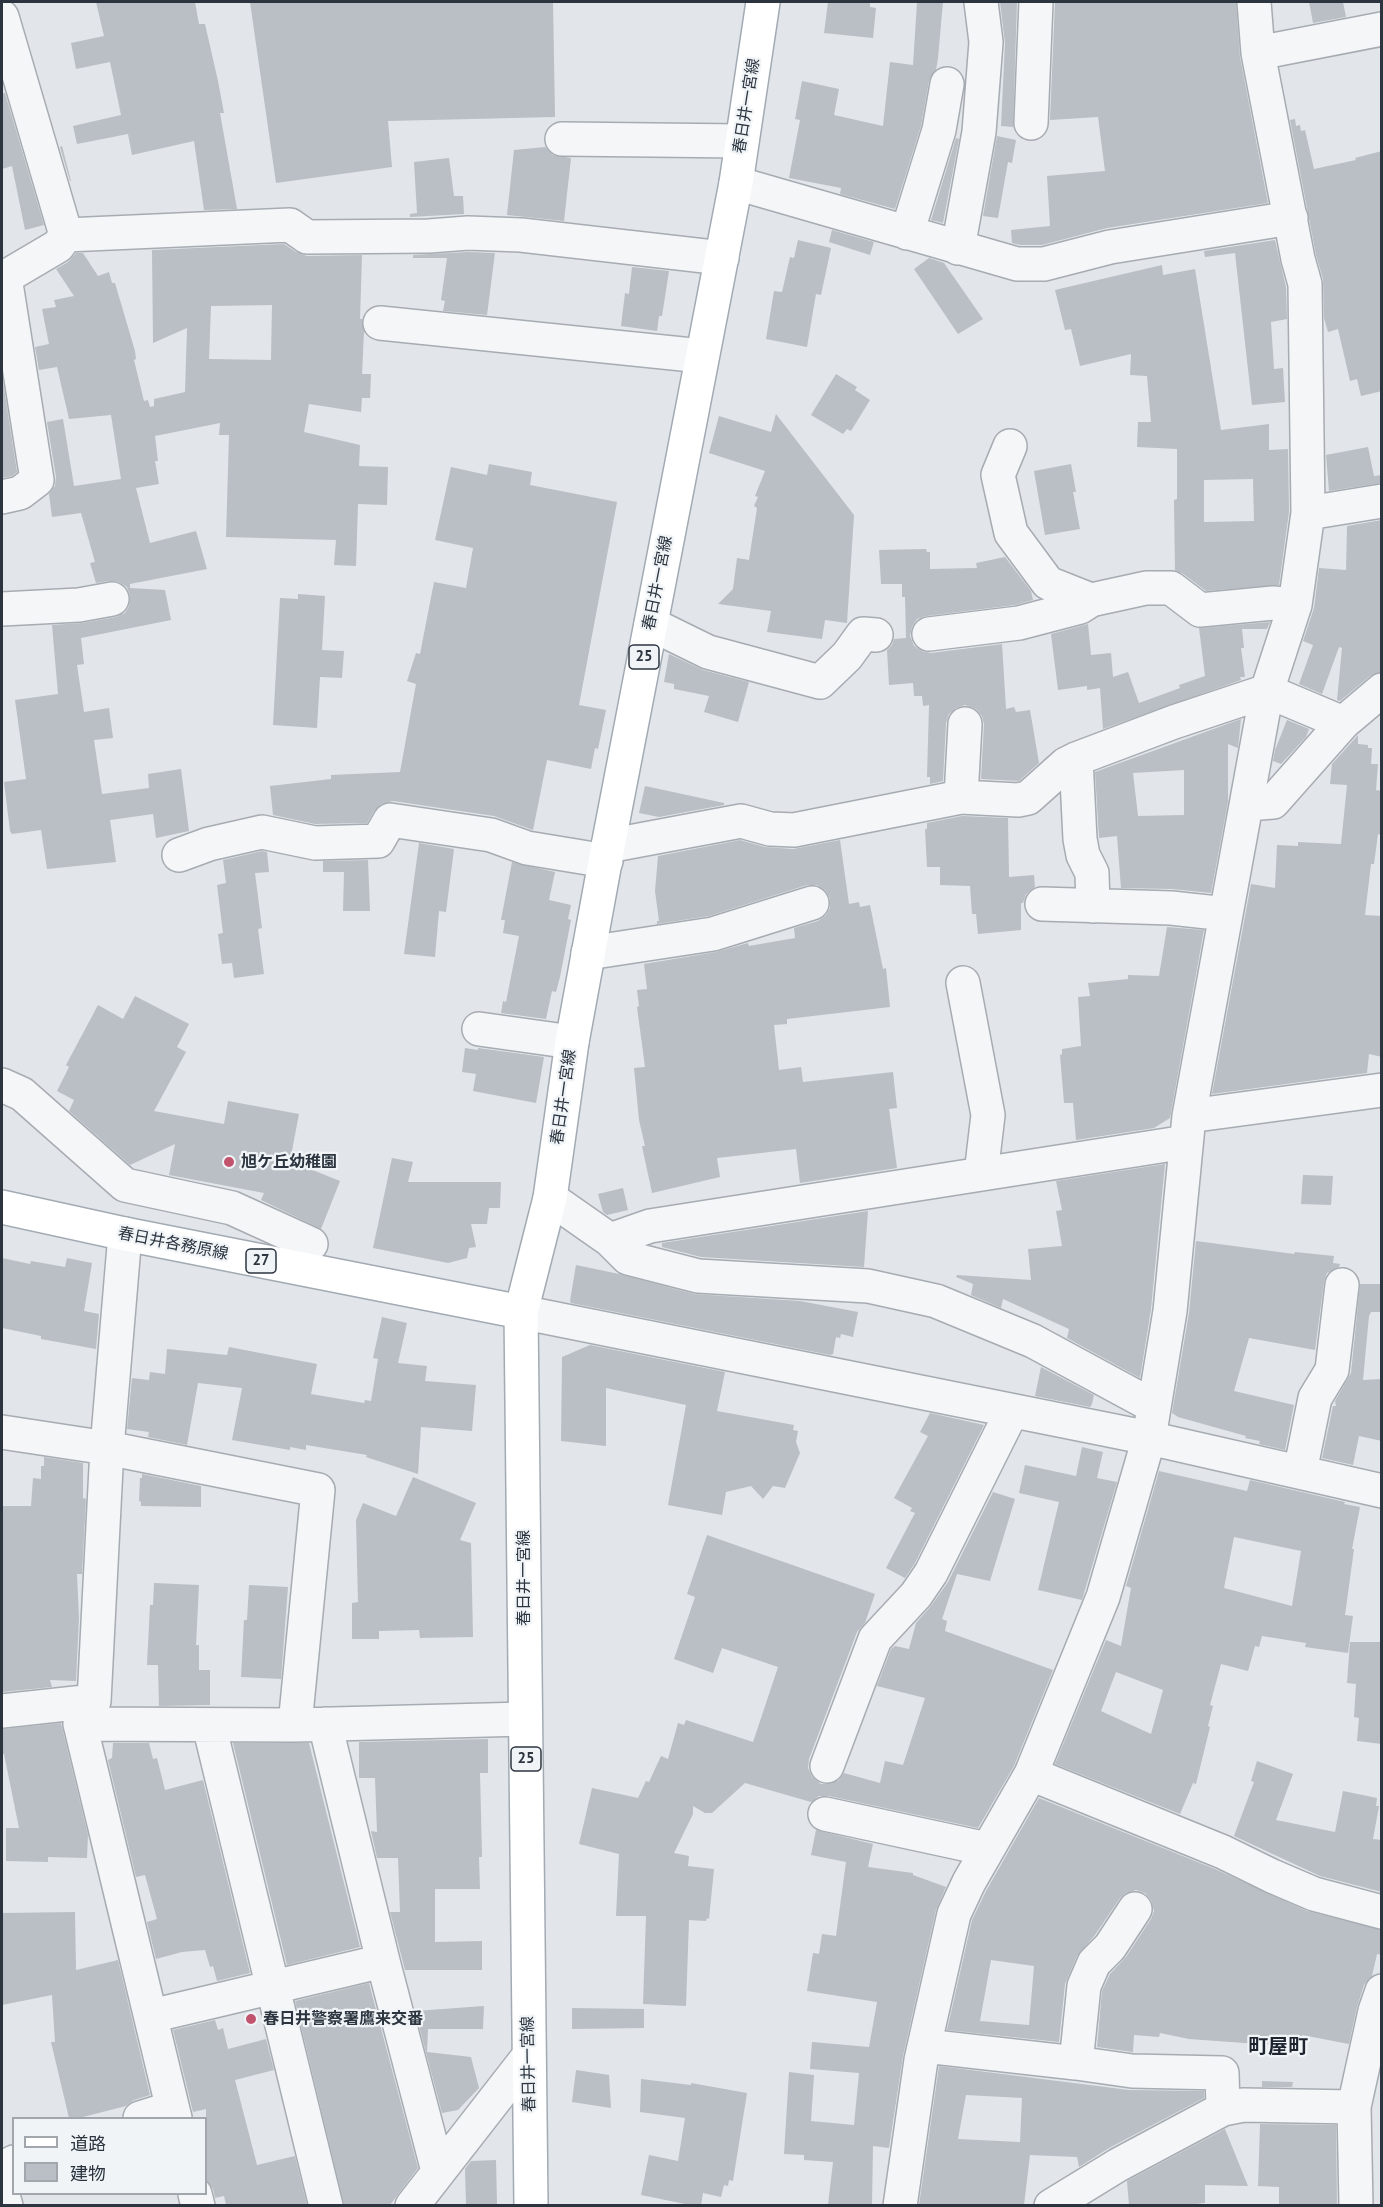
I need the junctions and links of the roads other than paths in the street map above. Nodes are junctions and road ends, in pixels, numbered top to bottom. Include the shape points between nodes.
1 (763, 2) edge
2 (981, 2) edge
3 (1036, 2) edge
4 (1254, 2) edge
5 (2, 17) edge
6 (1382, 29) edge
7 (1258, 53) junction
8 (947, 84) dead end
9 (1031, 123) dead end
10 (562, 139) dead end
11 (742, 141) junction
12 (736, 183) junction
13 (1291, 218) junction
14 (907, 233) junction
15 (66, 235) junction
16 (958, 248) junction
17 (722, 258) junction
18 (3, 278) edge
19 (380, 323) dead end
20 (702, 356) junction
21 (1010, 446) dead end
22 (2, 497) edge
23 (1382, 501) edge
24 (1308, 513) junction
25 (112, 599) dead end
26 (1091, 600) junction
27 (1295, 605) junction
28 (2, 609) edge
29 (651, 624) junction
30 (929, 634) dead end
31 (876, 635) dead end
32 (1382, 690) edge
33 (1267, 691) junction
34 (1343, 723) junction
35 (965, 724) dead end
36 (1076, 759) junction
37 (962, 797) junction
38 (1246, 804) junction
39 (607, 854) junction
40 (179, 855) dead end
41 (812, 903) dead end
42 (1042, 904) dead end
43 (1093, 906) junction
44 (1226, 914) junction
45 (588, 953) junction
46 (963, 983) dead end
47 (479, 1029) dead end
48 (572, 1041) junction
49 (2, 1085) edge
50 (1382, 1090) edge
51 (1188, 1129) junction
52 (981, 1174) junction
53 (550, 1198) junction
54 (2, 1207) edge
55 (125, 1234) junction
56 (610, 1240) junction
57 (311, 1244) dead end
58 (1342, 1285) dead end
59 (521, 1312) junction
60 (1153, 1406) junction
61 (1012, 1411) junction
62 (2, 1432) edge
63 (1149, 1438) junction
64 (108, 1448) junction
65 (1300, 1472) junction
66 (1382, 1491) edge
67 (2, 1711) edge
68 (87, 1712) junction
69 (525, 1719) junction
70 (310, 1724) junction
71 (209, 1725) junction
72 (827, 1766) dead end
73 (1031, 1774) junction
74 (825, 1814) dead end
75 (987, 1849) junction
76 (1135, 1909) dead end
77 (1382, 1912) edge
78 (382, 1961) junction
79 (273, 1987) junction
80 (1382, 1991) edge
81 (151, 2016) junction
82 (925, 2046) junction
83 (528, 2057) junction
84 (1076, 2062) junction
85 (1354, 2107) junction
86 (1223, 2109) junction
87 (174, 2113) edge
88 (147, 2117) edge
89 (438, 2171) junction
90 (2, 2192) edge
91 (6, 2205) edge
92 (326, 2205) edge
93 (412, 2205) edge
94 (531, 2205) edge
95 (900, 2205) edge
96 (1051, 2205) edge
97 (1356, 2205) edge

1 - 11 main road, 春日井一宮線 / 25
2 - 16 street via 986,42 979,132
3 - 9 street
4 - 7 street
5 - 15 street
6 - 7 street
7 - 13 street
8 - 14 street via 939,130
10 - 11 street
11 - 12 main road, 春日井一宮線 / 25
12 - 14 street
12 - 17 main road, 春日井一宮線 / 25
13 - 16 street via 1110,247 1044,264 1017,264
13 - 24 street via 1305,284
14 - 16 street
15 - 17 street via 290,225 307,237 521,235
15 - 18 street via 58,246
17 - 20 main road, 春日井一宮線 / 25
18 - 22 street via 37,480 20,493
19 - 20 street
20 - 29 main road, 春日井一宮線 / 25
21 - 26 street via 998,475 1011,533 1048,583
23 - 24 street
24 - 27 street
25 - 28 street
26 - 27 street via 1146,588 1171,588 1200,610 1273,603
26 - 30 street via 1080,607 1019,623
27 - 33 street
29 - 31 street via 708,652 820,682 863,634
29 - 39 main road, 春日井一宮線 / 25
32 - 34 street
33 - 34 street
33 - 36 street
33 - 38 street
34 - 38 street via 1273,802
35 - 37 street
36 - 37 street via 1028,798
36 - 43 street via 1080,839 1092,873
37 - 39 street via 794,830 770,829 741,821
38 - 44 street
39 - 40 street via 527,849 491,835 390,820 378,841 315,843 262,832
39 - 45 main road, 春日井一宮線 / 25
41 - 45 street via 713,934
42 - 43 street
43 - 44 street
44 - 51 street
45 - 48 main road, 春日井一宮線 / 25
46 - 52 street via 988,1114
47 - 48 street
48 - 53 main road, 春日井一宮線 / 25
49 - 57 street via 22,1094 125,1185 232,1208
50 - 51 street
51 - 52 street
51 - 60 street via 1170,1311
52 - 56 street via 650,1226
53 - 56 street
53 - 59 main road, 春日井一宮線 / 25
54 - 55 main road, 春日井各務原線 / 27
55 - 59 main road, 春日井各務原線 / 27
55 - 64 street
56 - 60 street via 628,1258 698,1276 868,1286 936,1301 1033,1341
58 - 65 street via 1332,1370 1315,1398
59 - 61 street
59 - 69 main road, 春日井一宮線 / 25
60 - 63 street
61 - 63 street
61 - 72 street via 932,1574 875,1639
62 - 64 street
63 - 65 street
63 - 73 street via 1103,1597
64 - 68 street
64 - 70 street via 318,1490
65 - 66 street
67 - 68 street
68 - 71 street
68 - 81 street
69 - 70 street
69 - 83 main road, 春日井一宮線 / 25
70 - 71 street
70 - 78 street
71 - 79 street
73 - 75 street
73 - 77 street via 1223,1852 1314,1894
74 - 75 street
75 - 82 street via 954,1914
76 - 84 street via 1095,1963 1084,1986
78 - 79 street
78 - 89 street
79 - 81 street
79 - 92 street
80 - 85 street
81 - 87 street
82 - 84 street
82 - 95 street
83 - 89 street
83 - 94 main road, 春日井一宮線 / 25
84 - 86 street via 1132,2071 1222,2073
85 - 86 street via 1243,2105
85 - 97 street
86 - 96 street
87 - 88 street
89 - 93 street
90 - 91 street

